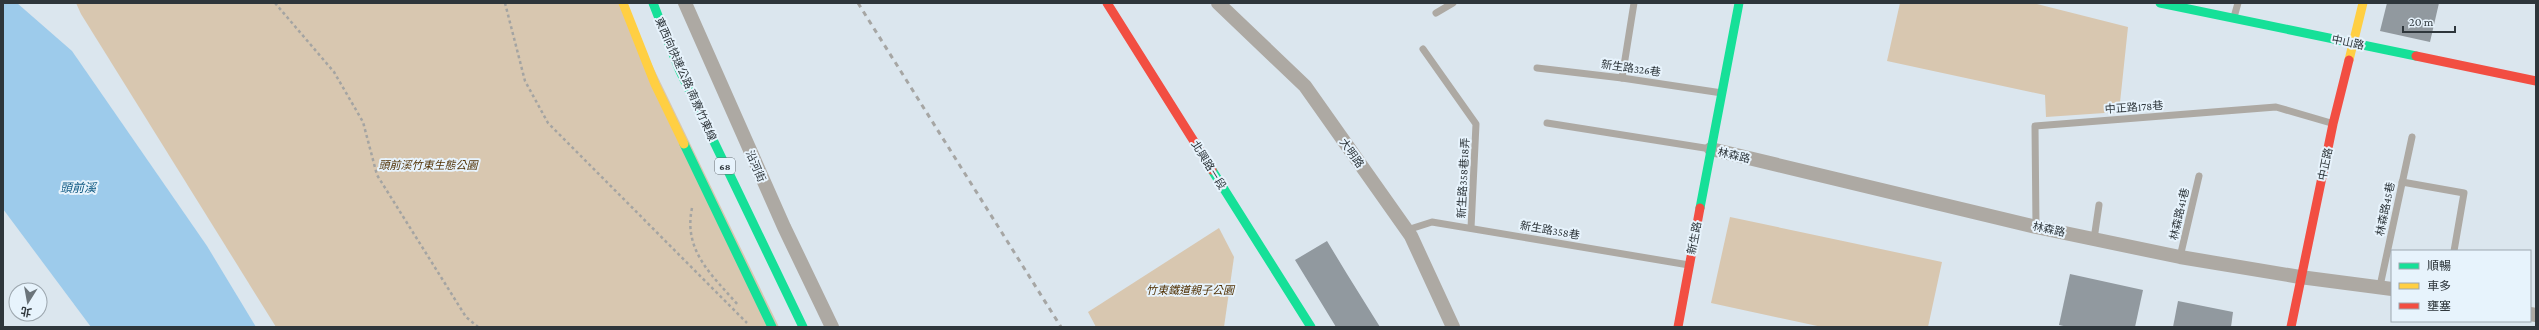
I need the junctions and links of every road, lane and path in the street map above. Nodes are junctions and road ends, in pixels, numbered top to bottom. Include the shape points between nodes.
1 (275, 3) edge
2 (505, 3) edge
3 (623, 3) edge
4 (652, 3) edge
5 (685, 3) edge
6 (1107, 3) edge
7 (1218, 3) edge
8 (1453, 3) edge
9 (1634, 3) edge
10 (1739, 3) edge
11 (2160, 3) edge
12 (2238, 3) edge
13 (2363, 3) edge
14 (1436, 13) dead end
15 (2234, 19) junction
16 (2355, 44) junction
17 (1423, 49) dead end
18 (1537, 68) dead end
19 (1622, 78) junction
20 (2536, 81) edge
21 (1722, 93) junction
22 (1547, 123) dead end
23 (2334, 124) junction
24 (2412, 137) dead end
25 (1711, 149) junction
26 (2200, 176) dead end
27 (2402, 182) junction
28 (2099, 205) dead end
29 (2036, 227) junction
30 (1471, 228) junction
31 (1406, 230) junction
32 (2094, 239) junction
33 (2392, 250) edge
34 (2454, 250) edge
35 (2391, 254) edge
36 (2180, 257) junction
37 (1689, 265) junction
38 (2300, 277) junction
39 (2386, 287) edge
40 (478, 327) edge
41 (749, 327) edge
42 (772, 327) edge
43 (803, 327) edge
44 (832, 327) edge
45 (1311, 327) edge
46 (1453, 327) edge
47 (1678, 327) edge
48 (2291, 327) edge

1 - 40 path via 334,72 363,122 377,175 466,318
2 - 41 path via 525,81 548,123
3 - 42 main road, 68 via 655,84
4 - 43 main road, 東西向快速公路 南寮竹東線 / 68 via 679,69
5 - 44 street, 沿河街 via 784,227
6 - 45 main road, 北興路ㄧ段
7 - 31 street, 大明路 via 1305,86
8 - 14 lane
9 - 19 lane
10 - 21 main road, 新生路
11 - 15 main road, 中山路
12 - 15 lane
13 - 16 main road, 中正路
15 - 16 main road, 中山路
16 - 20 main road, 中山路
16 - 23 main road, 中正路
17 - 30 lane, 新生路358巷18弄 via 1476,124
18 - 19 lane, 新生路326巷
19 - 21 lane, 新生路326巷
21 - 25 main road, 新生路
22 - 25 lane
23 - 29 lane, 中正路178巷 via 2276,107 2035,126
23 - 38 main road, 中正路
24 - 27 lane, 林森路45巷
25 - 29 street, 林森路
25 - 37 main road, 新生路
26 - 36 lane, 林森路41巷
27 - 33 lane, 林森路45巷
27 - 34 lane via 2464,193
28 - 32 lane
29 - 32 street, 林森路
30 - 31 lane, 新生路358巷 via 1432,222
30 - 37 lane, 新生路358巷
31 - 46 street, 大明路
32 - 36 street, 林森路
35 - 39 lane, 林森路45巷
36 - 38 street, 林森路
37 - 47 main road, 新生路
38 - 39 street, 林森路
38 - 48 main road, 中正路

